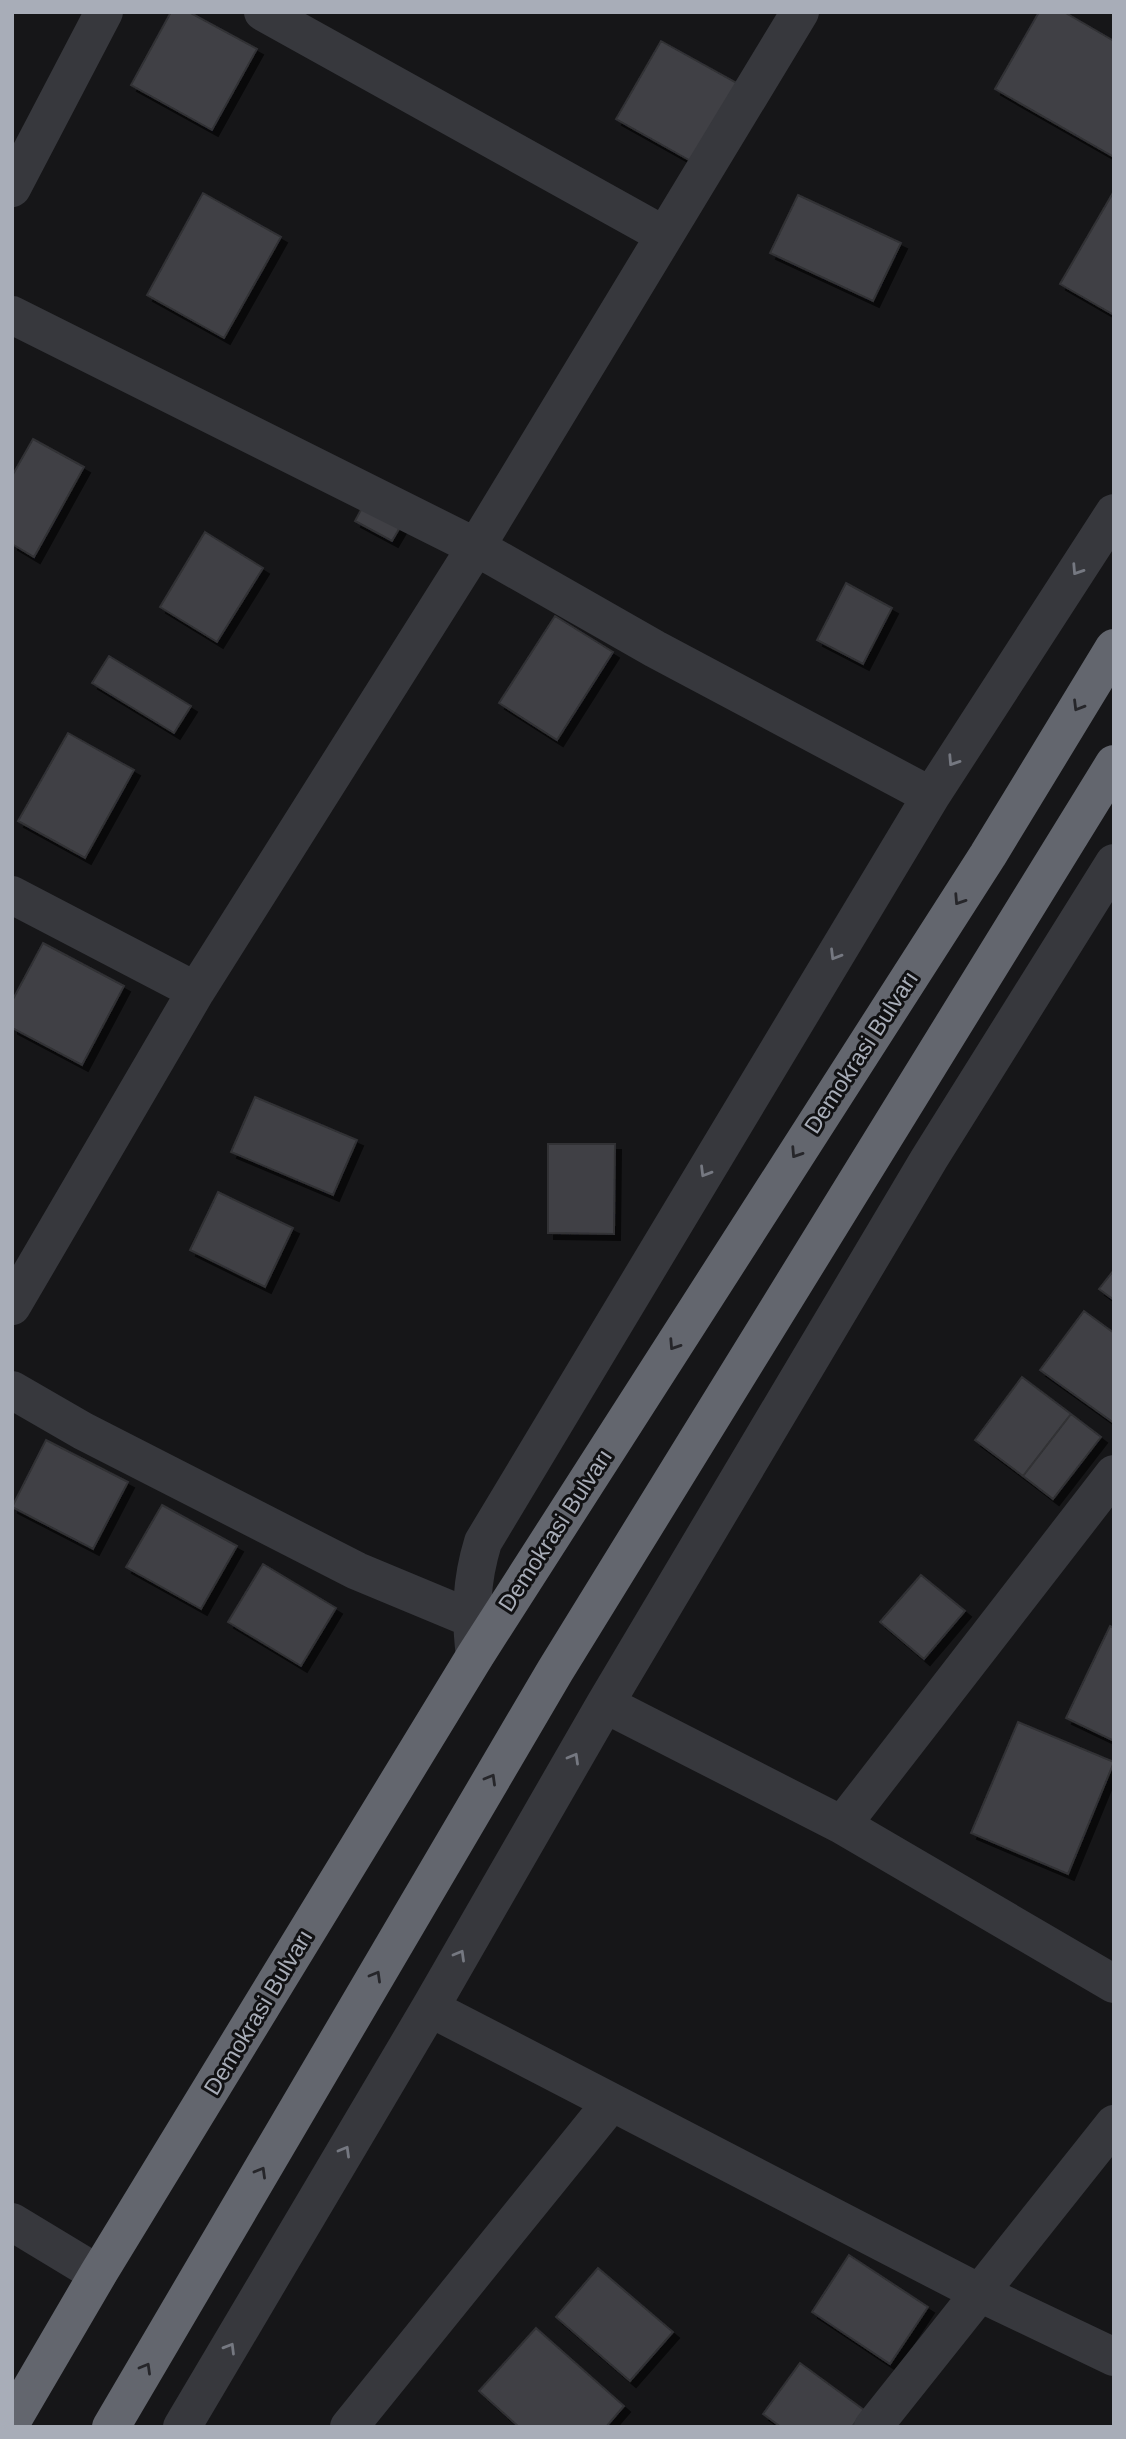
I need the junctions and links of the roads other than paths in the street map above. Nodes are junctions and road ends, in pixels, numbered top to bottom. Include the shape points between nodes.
1 (104, 12) edge
2 (263, 12) edge
3 (800, 12) edge
4 (12, 187) edge
5 (664, 235) junction
6 (12, 315) edge
7 (1114, 513) edge
8 (476, 547) junction
9 (1114, 648) edge
10 (1114, 764) edge
11 (931, 796) junction
12 (1114, 863) edge
13 (12, 895) edge
14 (196, 991) junction
15 (12, 1306) edge
16 (12, 1390) edge
17 (1114, 1474) edge
18 (470, 1618) junction
19 (475, 1656) junction
20 (605, 1704) junction
21 (842, 1825) junction
22 (1114, 1984) edge
23 (430, 2008) junction
24 (611, 2103) junction
25 (1114, 2124) edge
26 (12, 2222) edge
27 (98, 2274) junction
28 (979, 2293) junction
29 (1114, 2357) edge
30 (12, 2420) edge
31 (111, 2427) edge
32 (182, 2427) edge
33 (349, 2427) edge
34 (873, 2427) edge

1 - 4 street
2 - 5 street
3 - 5 street
5 - 8 street
6 - 8 street
7 -> 11 street
8 - 11 street
8 - 14 street
9 -> 19 highway, Demokrasi Bulvarı via 988,855
31 -> 10 highway via 555,1671
11 -> 18 street via 483,1542 472,1582
12 - 20 street via 929,1159
13 - 14 street
14 - 15 street
16 - 18 street via 357,1571
17 - 21 street
18 - 19 street
19 - 27 highway, Demokrasi Bulvarı
20 - 21 street
23 -> 20 street
21 - 22 street
23 - 24 street
32 -> 23 street
24 - 28 street
24 - 33 street
25 - 28 street
26 - 27 street
27 - 30 highway, Demokrasi Bulvarı
28 - 29 street
28 - 34 street

